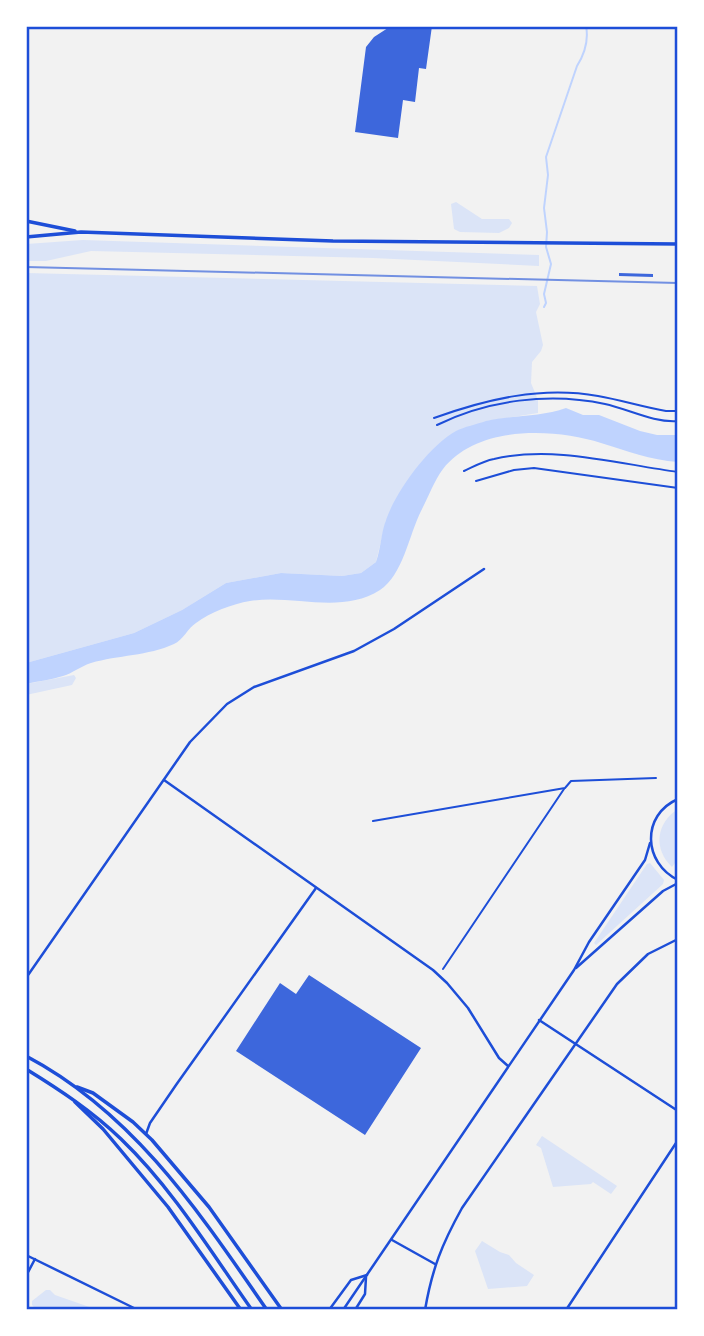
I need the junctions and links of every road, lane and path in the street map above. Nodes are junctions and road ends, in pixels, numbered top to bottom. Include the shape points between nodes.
1 (26, 221) edge
2 (81, 232) junction
3 (26, 237) edge
4 (678, 244) edge
5 (678, 411) edge
6 (434, 418) dead end
7 (678, 421) edge
8 (437, 425) dead end
9 (464, 471) dead end
10 (678, 472) edge
11 (476, 481) dead end
12 (678, 488) edge
13 (484, 569) dead end
14 (656, 778) dead end
15 (164, 780) junction
16 (565, 788) junction
17 (678, 799) edge
18 (373, 821) dead end
19 (650, 843) junction
20 (678, 881) edge
21 (317, 888) junction
22 (678, 939) edge
23 (443, 969) dead end
24 (574, 971) junction
25 (26, 978) edge
26 (539, 1020) junction
27 (574, 1043) junction
28 (26, 1056) edge
29 (508, 1066) junction
30 (26, 1069) edge
31 (77, 1087) junction
32 (71, 1098) junction
33 (678, 1111) edge
34 (146, 1134) junction
35 (678, 1140) edge
36 (391, 1240) junction
37 (26, 1255) edge
38 (35, 1259) junction
39 (435, 1264) junction
40 (367, 1275) junction
41 (26, 1276) edge
42 (138, 1310) edge
43 (241, 1310) edge
44 (253, 1310) edge
45 (267, 1310) edge
46 (282, 1310) edge
47 (329, 1310) edge
48 (343, 1310) edge
49 (355, 1310) edge
50 (425, 1310) edge
51 (566, 1310) edge

1 - 2 street
2 - 3 street
2 - 4 street via 333,241
5 - 6 street via 597,396 515,394
7 - 8 street via 603,404 553,399 507,402 458,414
9 - 10 street via 490,459 549,453
11 - 12 street via 534,468
13 - 15 street via 354,651 254,687 226,704 190,742
14 - 16 street via 571,781
15 - 21 street
15 - 25 street
16 - 18 street
16 - 23 street
17 - 19 street via 655,820
19 - 20 street via 658,864
19 - 24 street via 645,860
20 - 24 street
21 - 29 street via 439,975
21 - 34 street via 176,1084
22 - 27 street via 632,968
24 - 26 street
26 - 27 street
26 - 29 street
27 - 33 street
27 - 39 street via 463,1208
28 - 31 street
29 - 36 street
30 - 32 street
31 - 34 street via 93,1093
31 - 45 street via 154,1157
32 - 43 street via 168,1207
32 - 44 street via 146,1165
34 - 46 street via 209,1207
35 - 51 street
36 - 39 street
36 - 40 street
37 - 38 street
38 - 41 street
38 - 42 street
39 - 50 street
40 - 47 street via 351,1280
40 - 48 street
40 - 49 street via 365,1294

